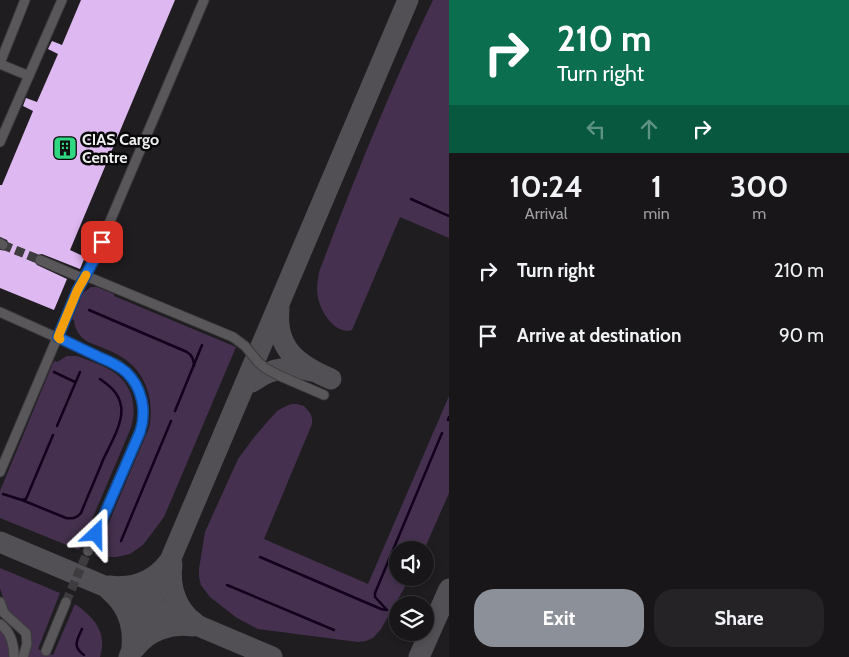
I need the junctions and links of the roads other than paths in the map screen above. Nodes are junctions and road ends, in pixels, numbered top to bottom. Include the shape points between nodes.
1 (25, 0) edge
2 (62, 0) edge
3 (204, 0) edge
4 (0, 64) edge
5 (29, 76) junction
6 (0, 142) edge
7 (40, 260) tunnel mouth
8 (85, 278) junction
9 (0, 312) edge
10 (58, 337) junction
11 (324, 395) dead end
12 (0, 472) edge
13 (88, 551) tunnel mouth
14 (0, 602) edge
15 (66, 602) tunnel mouth
16 (0, 624) edge
17 (46, 650) dead end
18 (14, 657) edge
19 (23, 657) edge

1 - 4 lane
2 - 5 lane
3 - 8 lane
4 - 5 lane
5 - 6 lane
7 - 8 lane
8 - 10 lane
8 - 11 lane via 233,338 246,346 265,368
9 - 10 lane
10 - 12 lane
10 - 13 lane via 118,365 133,380 143,403 144,419 140,432
14 - 19 lane via 4,613 26,633
15 - 17 lane
16 - 18 lane via 12,639

